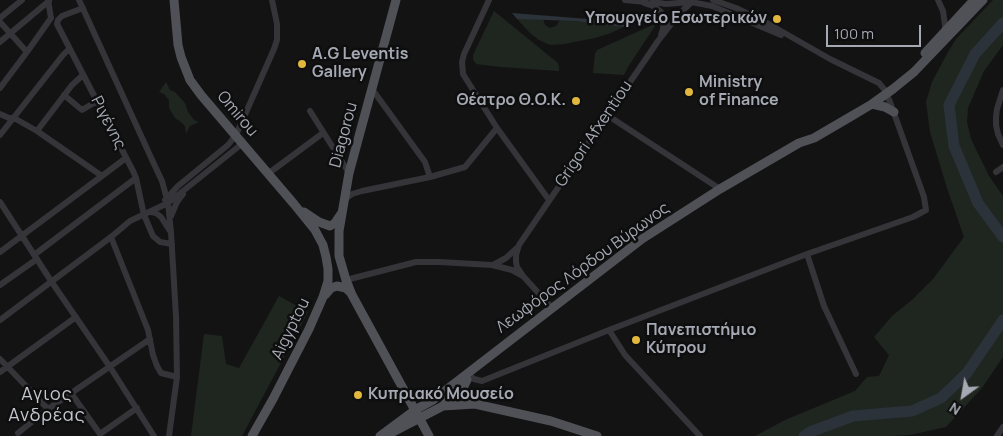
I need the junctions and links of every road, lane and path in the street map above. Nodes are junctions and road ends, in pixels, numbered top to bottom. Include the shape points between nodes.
1 (22, 0) edge
2 (79, 0) edge
3 (174, 0) edge
4 (272, 0) edge
5 (396, 0) edge
6 (489, 0) edge
7 (625, 0) edge
8 (630, 0) edge
9 (667, 0) edge
10 (713, 0) edge
11 (938, 0) edge
12 (974, 0) edge
13 (983, 0) edge
14 (48, 1) edge
15 (693, 1) edge
16 (720, 1) edge
17 (644, 2) junction
18 (652, 2) junction
19 (83, 8) junction
20 (943, 11) junction
21 (958, 17) junction
22 (0, 18) edge
23 (51, 18) junction
24 (0, 22) edge
25 (57, 24) junction
26 (945, 31) junction
27 (9, 33) junction
28 (658, 41) junction
29 (0, 42) edge
30 (800, 43) junction
31 (69, 49) junction
32 (27, 52) junction
33 (83, 75) junction
34 (0, 88) edge
35 (372, 89) junction
36 (1003, 90) edge
37 (886, 91) junction
38 (64, 95) junction
39 (97, 101) junction
40 (872, 104) junction
41 (310, 111) dead end
42 (894, 112) junction
43 (0, 114) edge
44 (606, 115) junction
45 (14, 118) junction
46 (497, 128) junction
47 (37, 131) junction
48 (323, 133) junction
49 (0, 135) edge
50 (236, 135) junction
51 (799, 143) junction
52 (243, 144) junction
53 (1003, 145) edge
54 (126, 158) junction
55 (1003, 167) edge
56 (996, 172) dead end
57 (269, 173) junction
58 (102, 176) junction
59 (349, 177) junction
60 (430, 177) junction
61 (136, 178) junction
62 (162, 181) junction
63 (190, 185) junction
64 (178, 186) junction
65 (720, 189) junction
66 (362, 191) junction
67 (345, 199) junction
68 (168, 200) junction
69 (549, 200) junction
70 (0, 203) edge
71 (294, 204) junction
72 (342, 212) junction
73 (148, 213) junction
74 (170, 218) junction
75 (314, 230) joint
76 (171, 232) junction
77 (22, 235) junction
78 (112, 237) junction
79 (172, 244) junction
80 (519, 245) junction
81 (0, 252) edge
82 (807, 254) junction
83 (35, 257) junction
84 (326, 257) junction
85 (492, 265) junction
86 (523, 276) junction
87 (346, 280) junction
88 (51, 281) junction
89 (0, 285) edge
90 (352, 295) junction
91 (323, 297) junction
92 (552, 308) junction
93 (76, 317) junction
94 (0, 320) edge
95 (609, 330) junction
96 (150, 339) junction
97 (488, 357) junction
98 (0, 359) edge
99 (8, 366) junction
100 (110, 367) junction
101 (0, 372) edge
102 (856, 374) dead end
103 (177, 376) junction
104 (470, 376) junction
105 (71, 393) junction
106 (450, 398) junction
107 (433, 400) junction
108 (472, 403) junction
109 (443, 406) junction
110 (136, 408) junction
111 (48, 409) junction
112 (415, 410) junction
113 (420, 419) junction
114 (1003, 427) edge
115 (18, 433) dead end
116 (100, 435) edge
117 (154, 436) edge
118 (169, 436) edge
119 (252, 436) edge
120 (380, 436) edge
121 (385, 436) edge
122 (429, 436) edge
123 (597, 436) edge
124 (700, 436) edge
125 (997, 436) edge

1 - 22 street
2 - 19 street
3 - 50 main road, Omirou via 178,44 190,80
4 - 50 street via 277,24 274,49
5 - 35 main road, Diagorou
6 - 46 street via 464,54 462,70
7 - 8 street
8 - 17 street
9 - 18 street
10 - 16 street
11 - 20 street
12 - 21 main road, Λεωφόρος Λόρδου Βύρωνος
13 - 37 main road, Λεωφόρος Λόρδου Βύρωνος via 914,72
14 - 23 street
14 - 27 street
15 - 18 street
15 - 28 street, Grigori Afxentiou
15 - 30 street
16 - 30 street
17 - 18 street
17 - 28 street via 663,16 663,29
19 - 25 street via 62,16
19 - 62 street
20 - 21 street
20 - 26 street
21 - 26 main road, Λεωφόρος Λόρδου Βύρωνος
23 - 25 street, Ριγένης
23 - 32 street
24 - 27 street
25 - 31 street, Ριγένης
26 - 37 main road, Λεωφόρος Λόρδου Βύρωνος
27 - 29 street
27 - 32 street
28 - 44 street, Grigori Afxentiou
30 - 37 street via 874,80
31 - 33 street, Ριγένης
31 - 45 street
32 - 34 street
33 - 38 street
33 - 39 street, Ριγένης
35 - 59 main road, Diagorou
35 - 60 street via 425,162
36 - 53 street via 996,125
37 - 40 main road, Λεωφόρος Λόρδου Βύρωνος
37 - 42 street
37 - 51 main road, Λεωφόρος Λόρδου Βύρωνος
38 - 39 street via 82,110
38 - 47 street
39 - 54 street, Ριγένης
40 - 42 main road
40 - 51 main road, Λεωφόρος Λόρδου Βύρωνος via 814,138
41 - 48 street
42 - 82 street via 926,210
43 - 45 street
44 - 65 street
44 - 69 street, Grigori Afxentiou
45 - 47 street
45 - 49 street
46 - 60 street via 465,167
46 - 69 street
47 - 58 street
48 - 57 street
48 - 59 street
50 - 52 main road, Omirou
50 - 64 street
51 - 65 main road, Λεωφόρος Λόρδου Βύρωνος
52 - 57 main road, Omirou
52 - 63 street
54 - 58 street
54 - 61 street, Ριγένης
55 - 56 street
57 - 71 main road, Omirou
58 - 77 street
59 - 66 street via 352,185
59 - 67 main road, Diagorou
60 - 66 street
61 - 73 street, Ριγένης
61 - 83 street
62 - 64 street
62 - 68 street
63 - 68 street
63 - 74 street
64 - 68 street
65 - 92 main road, Λεωφόρος Λόρδου Βύρωνος via 642,239
66 - 67 street
67 - 72 main road, Diagorou
68 - 73 street
68 - 74 street
69 - 80 street, Grigori Afxentiou
70 - 77 street
71 - 72 main road via 326,226 335,223
71 - 75 main road, Omirou
72 - 87 main road, Diagorou via 339,256
73 - 76 street via 161,216
73 - 78 street via 130,221
73 - 79 street, Ριγένης via 155,238
74 - 76 street
75 - 84 main road, Aigyptou
76 - 79 street
77 - 81 street
77 - 83 street
78 - 88 street
78 - 96 street
79 - 103 street
80 - 85 street, Grigori Afxentiou via 506,258
80 - 86 street via 515,259
82 - 95 street
82 - 102 street via 824,306
83 - 88 street
83 - 89 street
84 - 87 main road
84 - 91 main road, Aigyptou via 328,281
85 - 86 street
85 - 87 street via 421,262
86 - 92 street
87 - 90 main road
88 - 93 street
88 - 94 street
90 - 91 main road via 346,288 337,286
90 - 112 main road
91 - 119 main road, Aigyptou
92 - 97 main road, Λεωφόρος Λόρδου Βύρωνος
93 - 99 street
93 - 100 street
95 - 104 street via 482,381
95 - 124 street via 625,355
96 - 100 street
96 - 103 street via 159,371 164,375
97 - 104 main road, Λεωφόρος Λόρδου Βύρωνος
97 - 107 main road, Λεωφόρος Λόρδου Βύρωνος
98 - 99 street
99 - 101 street
99 - 111 street
100 - 105 street
100 - 110 street
103 - 118 street
104 - 106 main road, Λεωφόρος Λόρδου Βύρωνος
104 - 108 main road via 463,392
105 - 111 street
105 - 116 street
106 - 107 main road
106 - 108 main road
106 - 109 main road, Λεωφόρος Λόρδου Βύρωνος
107 - 112 main road, Λεωφόρος Λόρδου Βύρωνος
108 - 109 main road
108 - 123 main road via 551,421
109 - 113 main road, Λεωφόρος Λόρδου Βύρωνος
110 - 116 street
110 - 117 street
111 - 115 street
112 - 113 main road
112 - 120 main road, Λεωφόρος Λόρδου Βύρωνος
113 - 121 main road, Λεωφόρος Λόρδου Βύρωνος
113 - 122 main road
114 - 125 street

